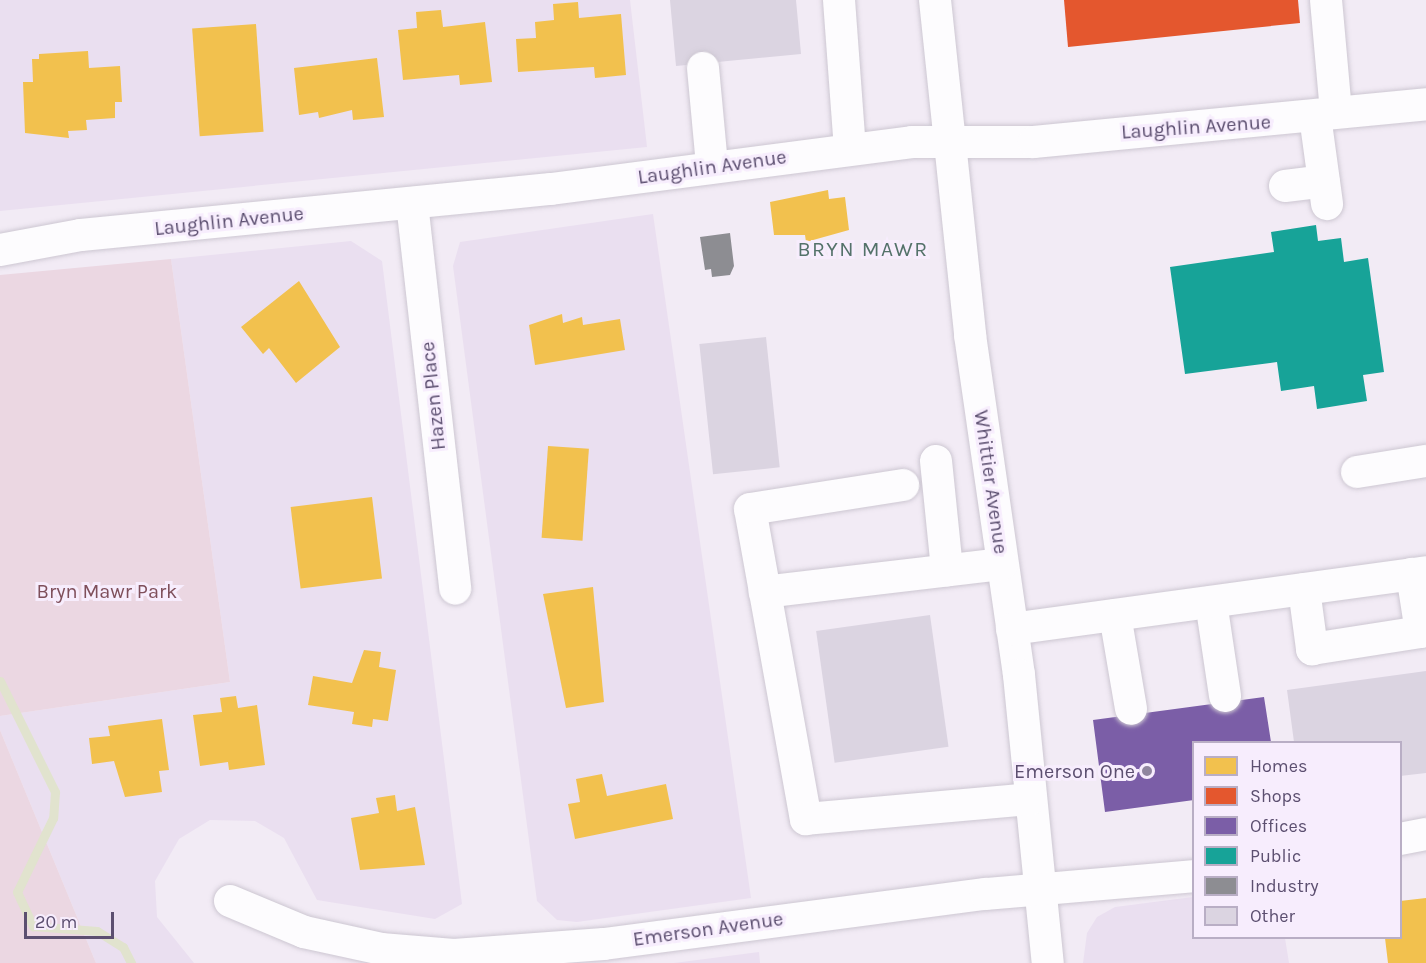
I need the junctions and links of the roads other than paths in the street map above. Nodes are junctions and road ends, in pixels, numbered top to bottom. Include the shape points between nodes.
1 (839, 0) edge
2 (935, 0) edge
3 (1326, 0) edge
4 (703, 68) dead end
5 (1426, 110) edge
6 (1326, 114) junction
7 (952, 143) junction
8 (850, 149) junction
9 (712, 165) junction
10 (1285, 186) dead end
11 (412, 202) junction
12 (0, 250) edge
13 (936, 460) dead end
14 (1426, 461) edge
15 (1357, 472) dead end
16 (903, 485) dead end
17 (1002, 564) junction
18 (947, 570) junction
19 (1419, 573) edge
20 (455, 589) dead end
21 (1304, 589) junction
22 (765, 592) junction
23 (1211, 602) junction
24 (1115, 615) junction
25 (1012, 629) junction
26 (1225, 696) dead end
27 (1131, 709) dead end
28 (1030, 799) junction
29 (1426, 834) edge
30 (1402, 838) edge
31 (1192, 876) edge
32 (1037, 888) junction
33 (230, 901) dead end
34 (1048, 963) edge

1 - 8 street
2 - 7 street, Whittier Avenue
3 - 6 street
4 - 9 street
5 - 6 street, Laughlin Avenue
6 - 7 street, Laughlin Avenue via 1034,142
6 - 10 street via 1326,192
7 - 8 street, Laughlin Avenue
7 - 17 street, Whittier Avenue via 970,335
8 - 9 street, Laughlin Avenue
9 - 11 street, Laughlin Avenue via 638,178
11 - 12 street, Laughlin Avenue via 81,235
11 - 20 street, Hazen Place
13 - 18 street
14 - 15 street
16 - 22 street via 750,509
17 - 18 street
17 - 25 street, Whittier Avenue
18 - 22 street
19 - 21 street
19 - 21 street via 1421,632 1312,649
21 - 23 street
22 - 28 street via 806,819
23 - 24 street
23 - 26 street
24 - 25 street
24 - 27 street
25 - 28 street, Whittier Avenue
28 - 32 street, Whittier Avenue
29 - 30 street
31 - 32 street, Emerson Avenue
32 - 33 street, Emerson Avenue via 604,944 454,956 381,949 304,932
32 - 34 street, Whittier Avenue

